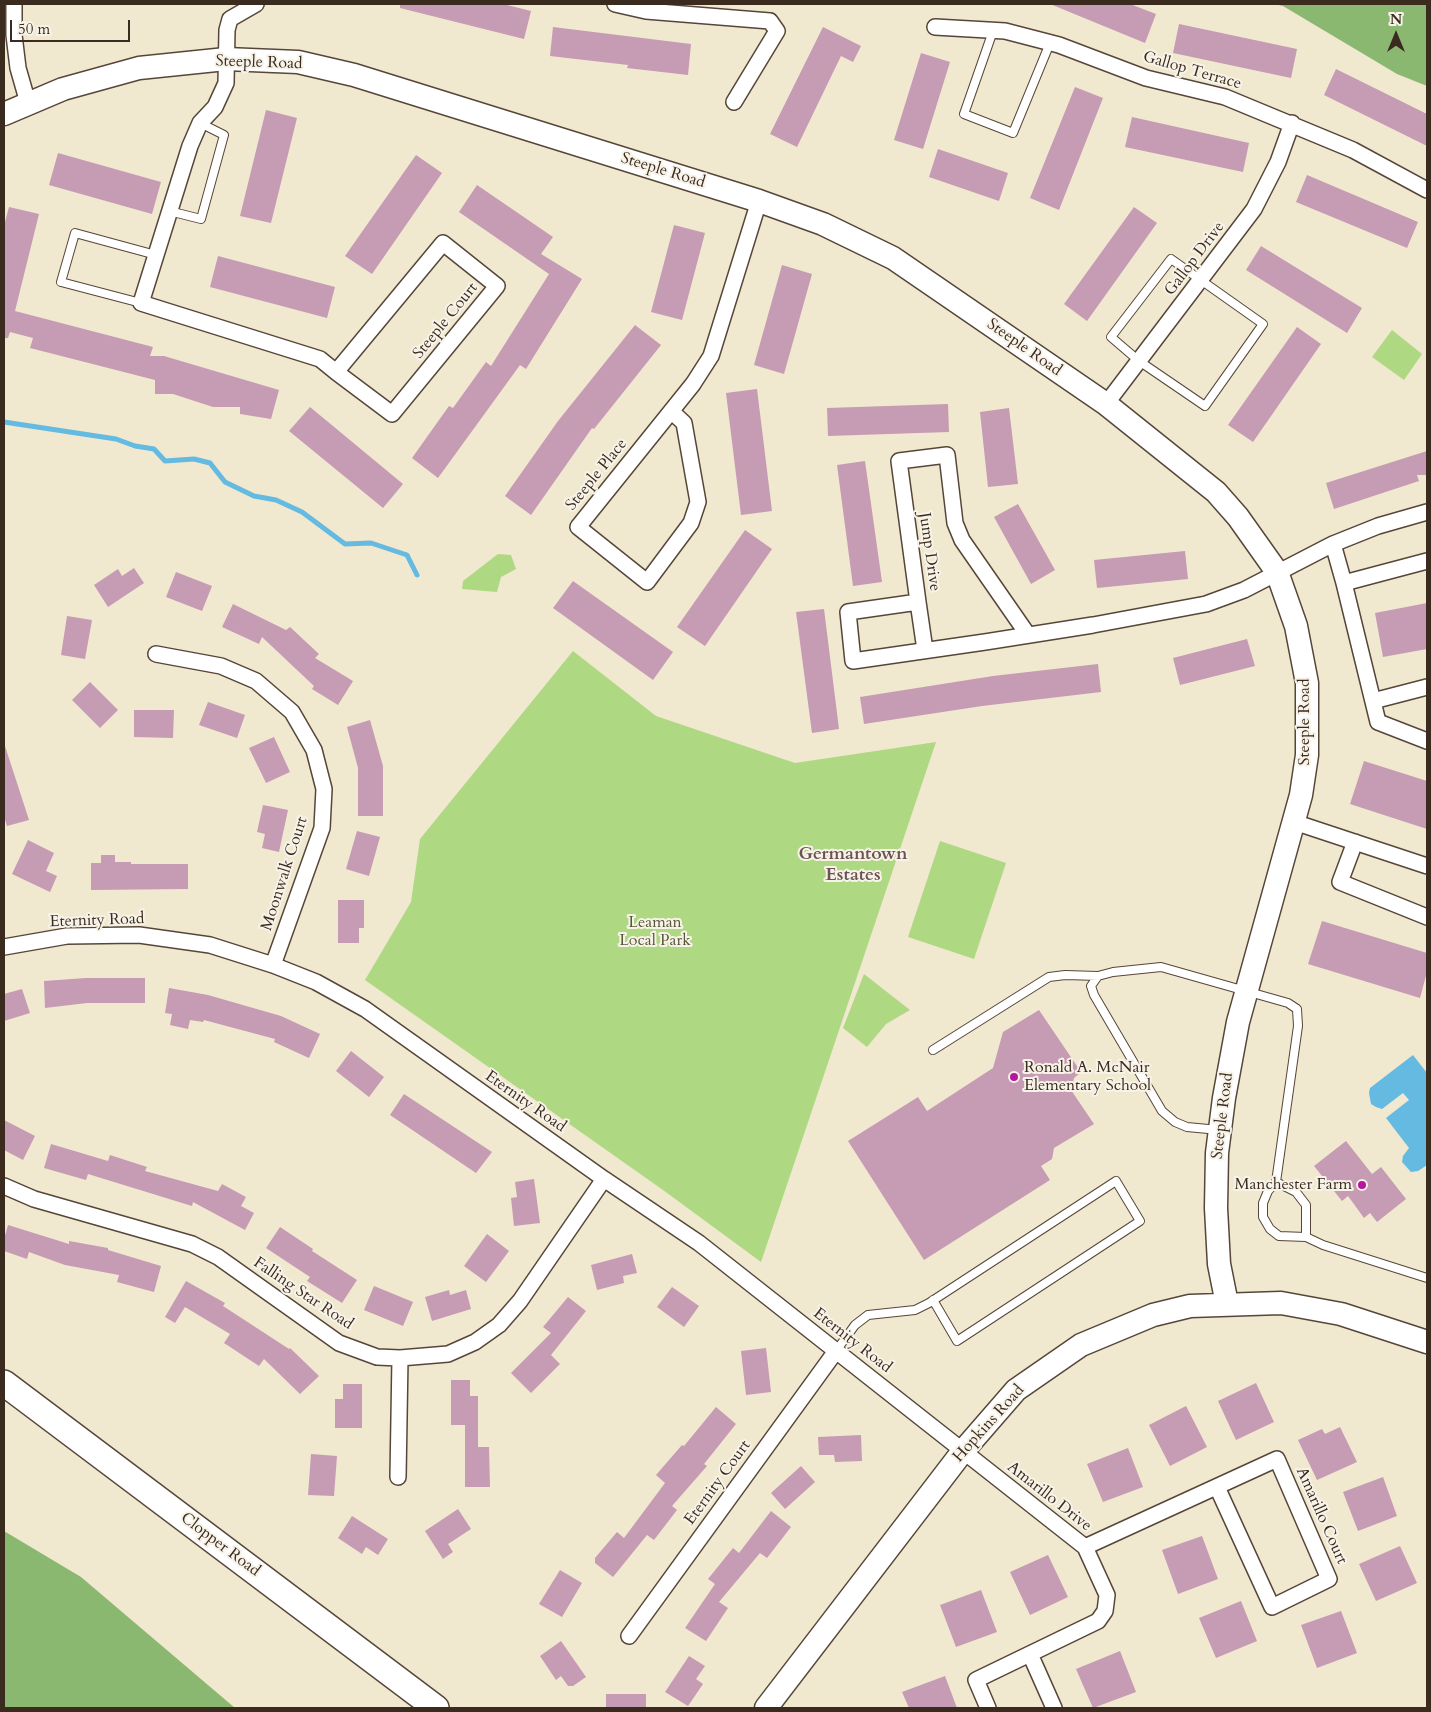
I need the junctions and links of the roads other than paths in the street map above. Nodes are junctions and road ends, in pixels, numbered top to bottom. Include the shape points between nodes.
1 (256, 4) edge
2 (615, 4) edge
3 (11, 7) edge
4 (935, 27) dead end
5 (993, 31) junction
6 (1050, 43) junction
7 (226, 59) junction
8 (734, 102) dead end
9 (28, 103) junction
10 (4, 114) edge
11 (200, 123) junction
12 (1292, 123) junction
13 (1427, 190) edge
14 (759, 200) junction
15 (169, 211) junction
16 (156, 255) junction
17 (1201, 279) junction
18 (141, 303) junction
19 (1139, 361) junction
20 (336, 372) junction
21 (1106, 404) junction
22 (671, 412) junction
23 (1427, 512) edge
24 (1334, 544) junction
25 (1427, 560) edge
26 (1277, 572) junction
27 (1344, 583) junction
28 (918, 602) junction
29 (1028, 635) junction
30 (926, 650) junction
31 (156, 654) dead end
32 (1427, 687) edge
33 (1373, 701) junction
34 (1427, 741) edge
35 (1294, 822) junction
36 (1355, 842) junction
37 (1427, 866) edge
38 (1427, 918) edge
39 (4, 947) edge
40 (273, 965) junction
41 (1098, 976) junction
42 (1246, 992) junction
43 (933, 1050) dead end
44 (1220, 1130) junction
45 (604, 1179) junction
46 (1276, 1182) junction
47 (4, 1186) edge
48 (1306, 1237) junction
49 (1427, 1278) edge
50 (933, 1300) junction
51 (1227, 1304) junction
52 (1427, 1342) edge
53 (836, 1351) junction
54 (400, 1358) junction
55 (4, 1383) edge
56 (963, 1451) junction
57 (398, 1477) dead end
58 (1217, 1487) junction
59 (1085, 1547) junction
60 (629, 1636) dead end
61 (1030, 1654) junction
62 (436, 1708) edge
63 (766, 1708) edge
64 (988, 1708) edge
65 (1054, 1708) edge

1 - 7 street via 230,19
2 - 8 street via 646,11 770,21 777,31
3 - 9 street via 18,68
4 - 5 street, Gallop Terrace
5 - 6 street, Gallop Terrace
5 - 6 lane via 964,114 1013,133
6 - 12 street, Gallop Terrace via 1146,78 1225,97
7 - 9 street, Steeple Road via 138,68 63,89
7 - 11 street via 226,83 215,107
7 - 14 street, Steeple Road via 298,62 354,75
9 - 10 street, Steeple Road
11 - 15 street
11 - 15 lane via 224,135 201,219
12 - 13 street, Gallop Terrace via 1353,150
12 - 17 street, Gallop Drive via 1278,162 1254,209
14 - 21 street, Steeple Road via 824,224 893,258
14 - 22 street, Steeple Place via 711,356
15 - 16 street
16 - 18 street
16 - 18 lane via 75,232 61,282
17 - 19 street, Gallop Drive
17 - 19 lane via 1171,259 1159,274 1112,337
17 - 19 lane via 1263,324 1205,406
18 - 20 street, Steeple Court via 320,359
19 - 21 street, Gallop Drive
20 - 20 street, Steeple Court via 392,414 497,286 444,243
21 - 26 street, Steeple Road via 1216,492
22 - 22 street, Steeple Place via 578,526 647,582 691,523 698,502 684,423
23 - 24 street, Jump Drive via 1378,526
24 - 26 street, Jump Drive
24 - 27 street
25 - 27 street
26 - 29 street, Jump Drive via 1244,590 1206,604
26 - 35 street, Steeple Road via 1296,626 1307,683 1307,755
27 - 33 street
28 - 29 street, Jump Drive via 899,461 947,455 955,523 962,540
28 - 30 street
28 - 30 street, Jump Drive via 848,612 853,661
29 - 30 street, Jump Drive
31 - 40 street, Moonwalk Court via 221,666 256,681 292,712 314,750 324,789 322,828
32 - 33 street
33 - 34 street via 1378,722
35 - 36 street
35 - 42 street, Steeple Road
36 - 37 street
36 - 38 street via 1340,882
39 - 40 street, Eternity Road via 67,936 138,935 210,945
40 - 45 street, Eternity Road via 316,982 365,1009
41 - 42 lane via 1161,967
41 - 43 lane via 1065,974 1049,978
41 - 44 lane via 1091,986 1094,995 1162,1111 1187,1127
42 - 44 street, Steeple Road
42 - 46 lane via 1288,1003 1297,1009 1299,1016
44 - 51 street, Steeple Road via 1216,1208 1219,1264
45 - 53 street, Eternity Road via 699,1243
45 - 54 street, Falling Star Road via 520,1301 499,1325 475,1342 448,1354
46 - 48 lane via 1296,1192 1306,1205
46 - 48 lane via 1263,1203 1263,1217 1279,1236
47 - 54 street, Falling Star Road via 34,1199 192,1244 218,1257 339,1343 377,1357
48 - 49 lane
50 - 50 lane via 957,1341 1140,1221 1116,1182
50 - 53 lane via 915,1310 868,1315 855,1325
51 - 52 street, Hopkins Road via 1281,1303 1340,1314
51 - 56 street, Hopkins Road via 1190,1306 1152,1315 1081,1345 1016,1390
53 - 56 street, Eternity Road
53 - 60 street, Eternity Court
54 - 57 street
55 - 62 main road, Clopper Road
56 - 59 street, Amarillo Drive
56 - 63 street, Hopkins Road
58 - 58 street, Amarillo Court via 1277,1459 1329,1579 1272,1606
58 - 59 street, Amarillo Court
59 - 61 street, Amarillo Drive via 1107,1595 1105,1610 1098,1622
61 - 64 street, Amarillo Drive via 976,1680
61 - 65 street

